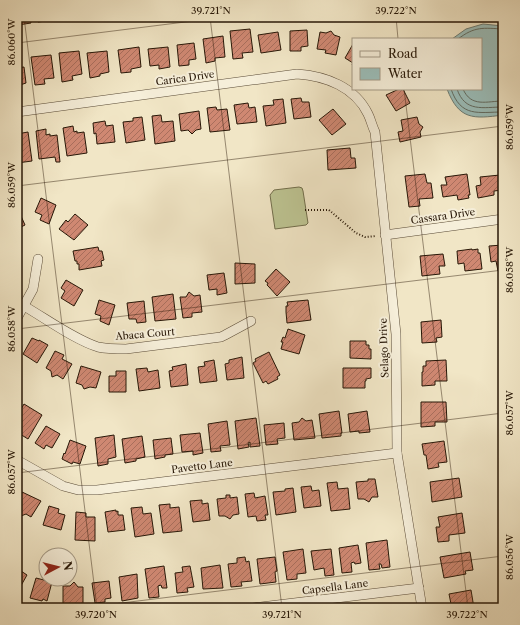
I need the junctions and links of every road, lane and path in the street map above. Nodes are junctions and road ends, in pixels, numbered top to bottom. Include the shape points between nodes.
1 (351, 93) joint
2 (17, 112) edge
3 (305, 210) dead end
4 (503, 219) edge
5 (385, 235) junction
6 (38, 259) dead end
7 (24, 306) junction
8 (17, 318) edge
9 (251, 321) dead end
10 (397, 453) junction
11 (17, 460) edge
12 (419, 588) junction
13 (253, 608) edge
14 (422, 608) edge

1 - 2 street, Carica Drive via 324,78 297,74
1 - 5 street, Selago Drive via 368,114 375,132
3 - 5 path via 329,210 362,236
4 - 5 street, Cassara Drive
5 - 10 street, Selago Drive via 396,334
6 - 7 street via 33,289
7 - 8 street
7 - 9 street, Abaca Court via 81,340 98,347 113,349 216,338
10 - 11 street, Pavetto Lane via 97,490 78,490 63,486
10 - 12 street, Selago Drive
12 - 13 street, Capsella Lane
12 - 14 street, Selago Drive

